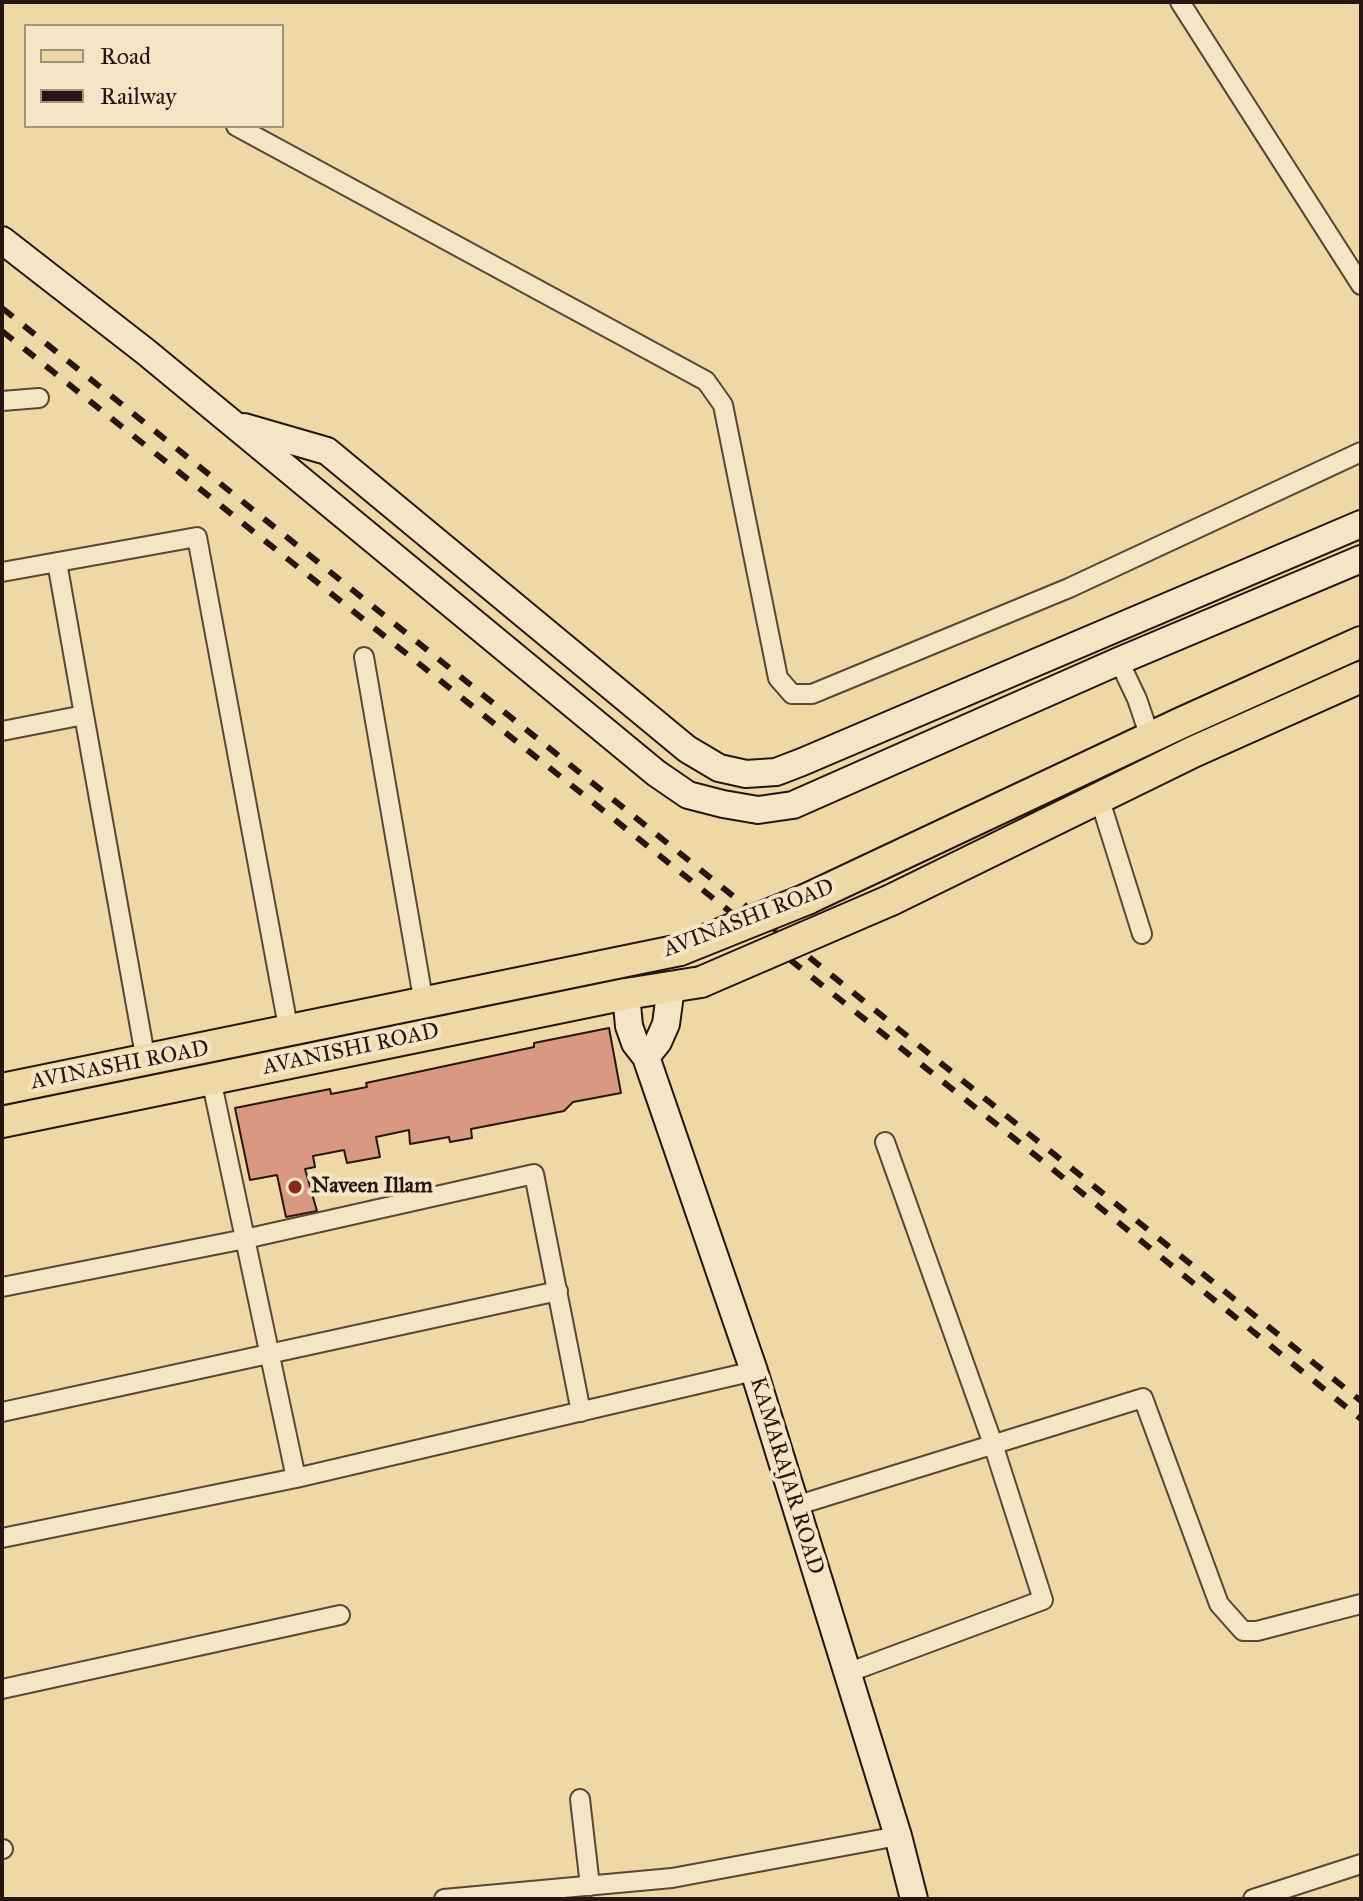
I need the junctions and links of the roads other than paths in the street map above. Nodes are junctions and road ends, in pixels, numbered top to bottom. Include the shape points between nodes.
1 (1180, 2) edge
2 (240, 128) edge
3 (2, 240) edge
4 (1361, 285) edge
5 (39, 398) dead end
6 (2, 401) edge
7 (233, 424) junction
8 (1361, 452) edge
9 (1361, 524) edge
10 (1361, 559) edge
11 (57, 562) junction
12 (2, 572) edge
13 (1361, 642) edge
14 (364, 657) dead end
15 (1119, 661) junction
16 (1361, 677) edge
17 (84, 715) junction
18 (2, 731) edge
19 (1150, 737) junction
20 (1099, 797) junction
21 (1142, 934) dead end
22 (701, 982) joint
23 (671, 987) junction
24 (626, 994) junction
25 (424, 1004) junction
26 (276, 1034) junction
27 (646, 1057) junction
28 (146, 1061) junction
29 (270, 1067) junction
30 (101, 1070) junction
31 (211, 1079) junction
32 (2, 1089) edge
33 (107, 1101) junction
34 (2, 1122) edge
35 (885, 1142) dead end
36 (245, 1239) junction
37 (2, 1287) edge
38 (558, 1291) junction
39 (270, 1352) junction
40 (754, 1371) junction
41 (2, 1412) edge
42 (581, 1412) junction
43 (993, 1444) junction
44 (296, 1478) junction
45 (795, 1506) junction
46 (2, 1536) edge
47 (1361, 1604) edge
48 (340, 1615) dead end
49 (847, 1673) junction
50 (2, 1689) edge
51 (580, 1799) dead end
52 (898, 1836) junction
53 (1361, 1864) edge
54 (590, 1886) junction
55 (1279, 1895) edge
56 (444, 1899) edge
57 (914, 1899) edge
58 (1253, 1899) edge

1 - 4 street
2 - 8 street via 706,381 723,405 778,678 792,694 812,694 1069,588
3 - 7 main road
5 - 6 street
7 - 9 main road via 327,451 687,749 719,768 746,774 776,772 802,762
7 - 15 main road via 688,795 758,810 793,805
10 - 15 main road
11 - 12 street
11 - 17 street
11 - 26 street via 197,537
13 - 19 main road, AVINASHI ROAD
14 - 25 street
15 - 19 street
16 - 20 main road, AVINASHI ROAD
17 - 18 street
17 - 28 street
19 - 25 main road, AVINASHI ROAD, bridge via 807,899 680,950
20 - 21 street
20 - 22 main road, AVINASHI ROAD, bridge via 891,900
22 - 23 main road, AVANISHI ROAD
23 - 24 main road, AVANISHI ROAD
23 - 27 main road via 666,1024
24 - 27 main road, KAMARAJAR ROAD via 629,1026
24 - 29 main road, AVANISHI ROAD
25 - 26 main road, AVINASHI ROAD
26 - 28 main road, AVINASHI ROAD
26 - 29 main road
27 - 40 main road, KAMARAJAR ROAD
28 - 30 main road, AVINASHI ROAD
29 - 31 main road, AVANISHI ROAD
30 - 32 main road, AVINASHI ROAD
30 - 33 main road
31 - 33 main road, AVANISHI ROAD
31 - 36 street
33 - 34 main road, AVANISHI ROAD
35 - 43 street
36 - 37 street
36 - 38 street via 534,1174
36 - 39 street
38 - 39 street
38 - 42 street
39 - 41 street
39 - 44 street
40 - 42 street
40 - 45 main road, KAMARAJAR ROAD
42 - 44 street
43 - 45 street
43 - 47 street via 1143,1398 1219,1604 1243,1631
43 - 49 street via 1043,1600
44 - 46 street
45 - 49 main road, KAMARAJAR ROAD
48 - 50 street
49 - 52 main road, KAMARAJAR ROAD
51 - 54 street
52 - 54 street via 672,1878
52 - 57 main road, KAMARAJAR ROAD
53 - 55 street
54 - 56 street
55 - 58 street

